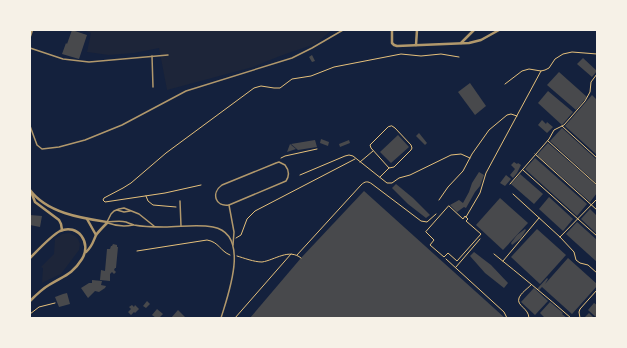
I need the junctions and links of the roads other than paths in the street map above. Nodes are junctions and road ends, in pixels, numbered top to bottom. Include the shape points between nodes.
1 (32, 30) edge
2 (343, 30) edge
3 (392, 30) edge
4 (417, 30) edge
5 (474, 30) edge
6 (499, 30) edge
7 (30, 36) edge
8 (460, 44) junction
9 (416, 45) junction
10 (30, 48) edge
11 (168, 55) dead end
12 (152, 56) junction
13 (153, 86) dead end
14 (30, 126) edge
15 (31, 192) edge
16 (180, 201) dead end
17 (229, 205) junction
18 (117, 210) junction
19 (131, 211) junction
20 (87, 219) junction
21 (107, 222) junction
22 (133, 225) junction
23 (155, 226) junction
24 (181, 226) junction
25 (62, 230) junction
26 (96, 236) junction
27 (232, 245) junction
28 (86, 252) junction
29 (30, 258) edge
30 (30, 301) edge
31 (221, 318) edge

1 - 7 street
2 - 14 lane via 292,58 186,91 122,125 85,140 42,149 37,145
3 - 9 street via 392,44
4 - 9 street
5 - 8 street
6 - 8 street via 477,42
8 - 9 street
10 - 12 lane via 63,59 89,62
11 - 12 lane
12 - 13 lane
15 - 20 street via 54,208
15 - 25 street via 35,202 59,220
16 - 24 lane
17 - 17 lane via 286,181 289,176 287,168 282,163 276,163 220,186 216,199 222,205
17 - 27 lane via 234,225
18 - 19 lane
18 - 19 lane via 124,208
18 - 21 lane via 111,214
19 - 23 lane
20 - 21 street
20 - 26 street
21 - 22 lane via 120,221
21 - 22 lane via 123,226
21 - 26 street
22 - 23 lane
23 - 24 lane
24 - 27 lane via 220,229 226,233
25 - 28 street via 72,230 81,235 85,241
25 - 29 street
26 - 28 street
27 - 31 lane via 234,271
28 - 30 street via 71,272

